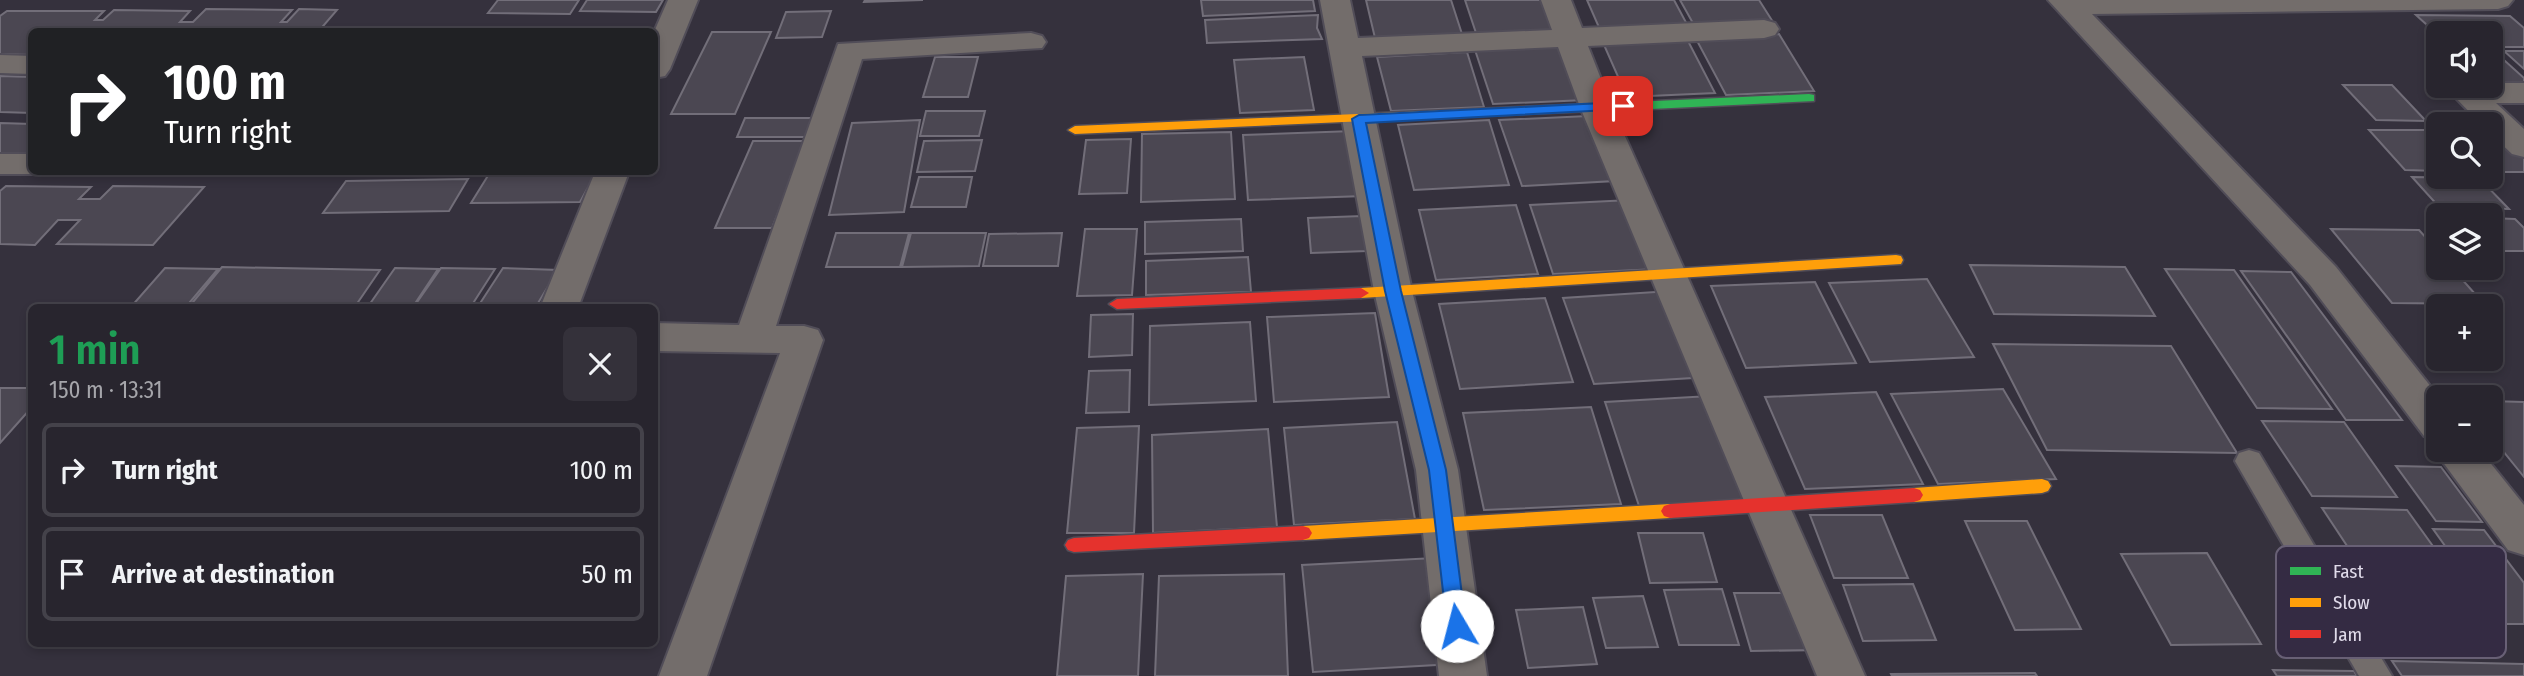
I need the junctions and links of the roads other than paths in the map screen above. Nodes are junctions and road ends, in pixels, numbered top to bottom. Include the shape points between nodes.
1 (684, 0) edge
2 (1335, 0) edge
3 (1556, 0) edge
4 (2498, 0) edge
5 (2508, 0) edge
6 (2261, 1) edge
7 (2386, 1) edge
8 (2065, 2) edge
9 (2177, 2) edge
10 (2524, 14) edge
11 (1764, 29) dead end
12 (1569, 38) junction
13 (1031, 42) dead end
14 (1345, 48) junction
15 (658, 60) edge
16 (0, 64) edge
17 (28, 65) edge
18 (2524, 93) edge
19 (1809, 98) dead end
20 (1597, 107) junction
21 (1359, 119) junction
22 (1075, 131) dead end
23 (2524, 147) edge
24 (0, 164) edge
25 (28, 164) edge
26 (611, 175) edge
27 (1896, 260) dead end
28 (1669, 274) junction
29 (1393, 291) junction
30 (561, 304) edge
31 (1117, 304) dead end
32 (658, 337) edge
33 (753, 339) junction
34 (2426, 409) edge
35 (2249, 461) dead end
36 (2466, 462) edge
37 (2042, 486) dead end
38 (1769, 504) junction
39 (1443, 526) junction
40 (2524, 537) edge
41 (1074, 545) dead end
42 (2299, 546) edge
43 (2365, 658) edge
44 (683, 676) edge
45 (1463, 676) edge
46 (1841, 676) edge
47 (2376, 676) edge

1 - 15 street
2 - 14 street
3 - 12 street
4 - 7 street
5 - 10 street
6 - 7 street
6 - 9 street
8 - 9 street
8 - 34 street via 2323,276
11 - 12 street
12 - 14 street
12 - 20 street
13 - 33 street via 849,50
14 - 21 street
16 - 17 street
18 - 23 street via 2467,93
19 - 20 street
20 - 21 street
20 - 28 street
21 - 22 street
21 - 29 street
24 - 25 street
26 - 30 street
27 - 28 street
28 - 29 street
28 - 38 street
29 - 31 street
29 - 39 street via 1437,470
32 - 33 street
33 - 44 street via 804,340
35 - 42 lane
36 - 40 street
37 - 38 street
38 - 39 street
38 - 46 street
39 - 41 street
39 - 45 street
43 - 47 lane

